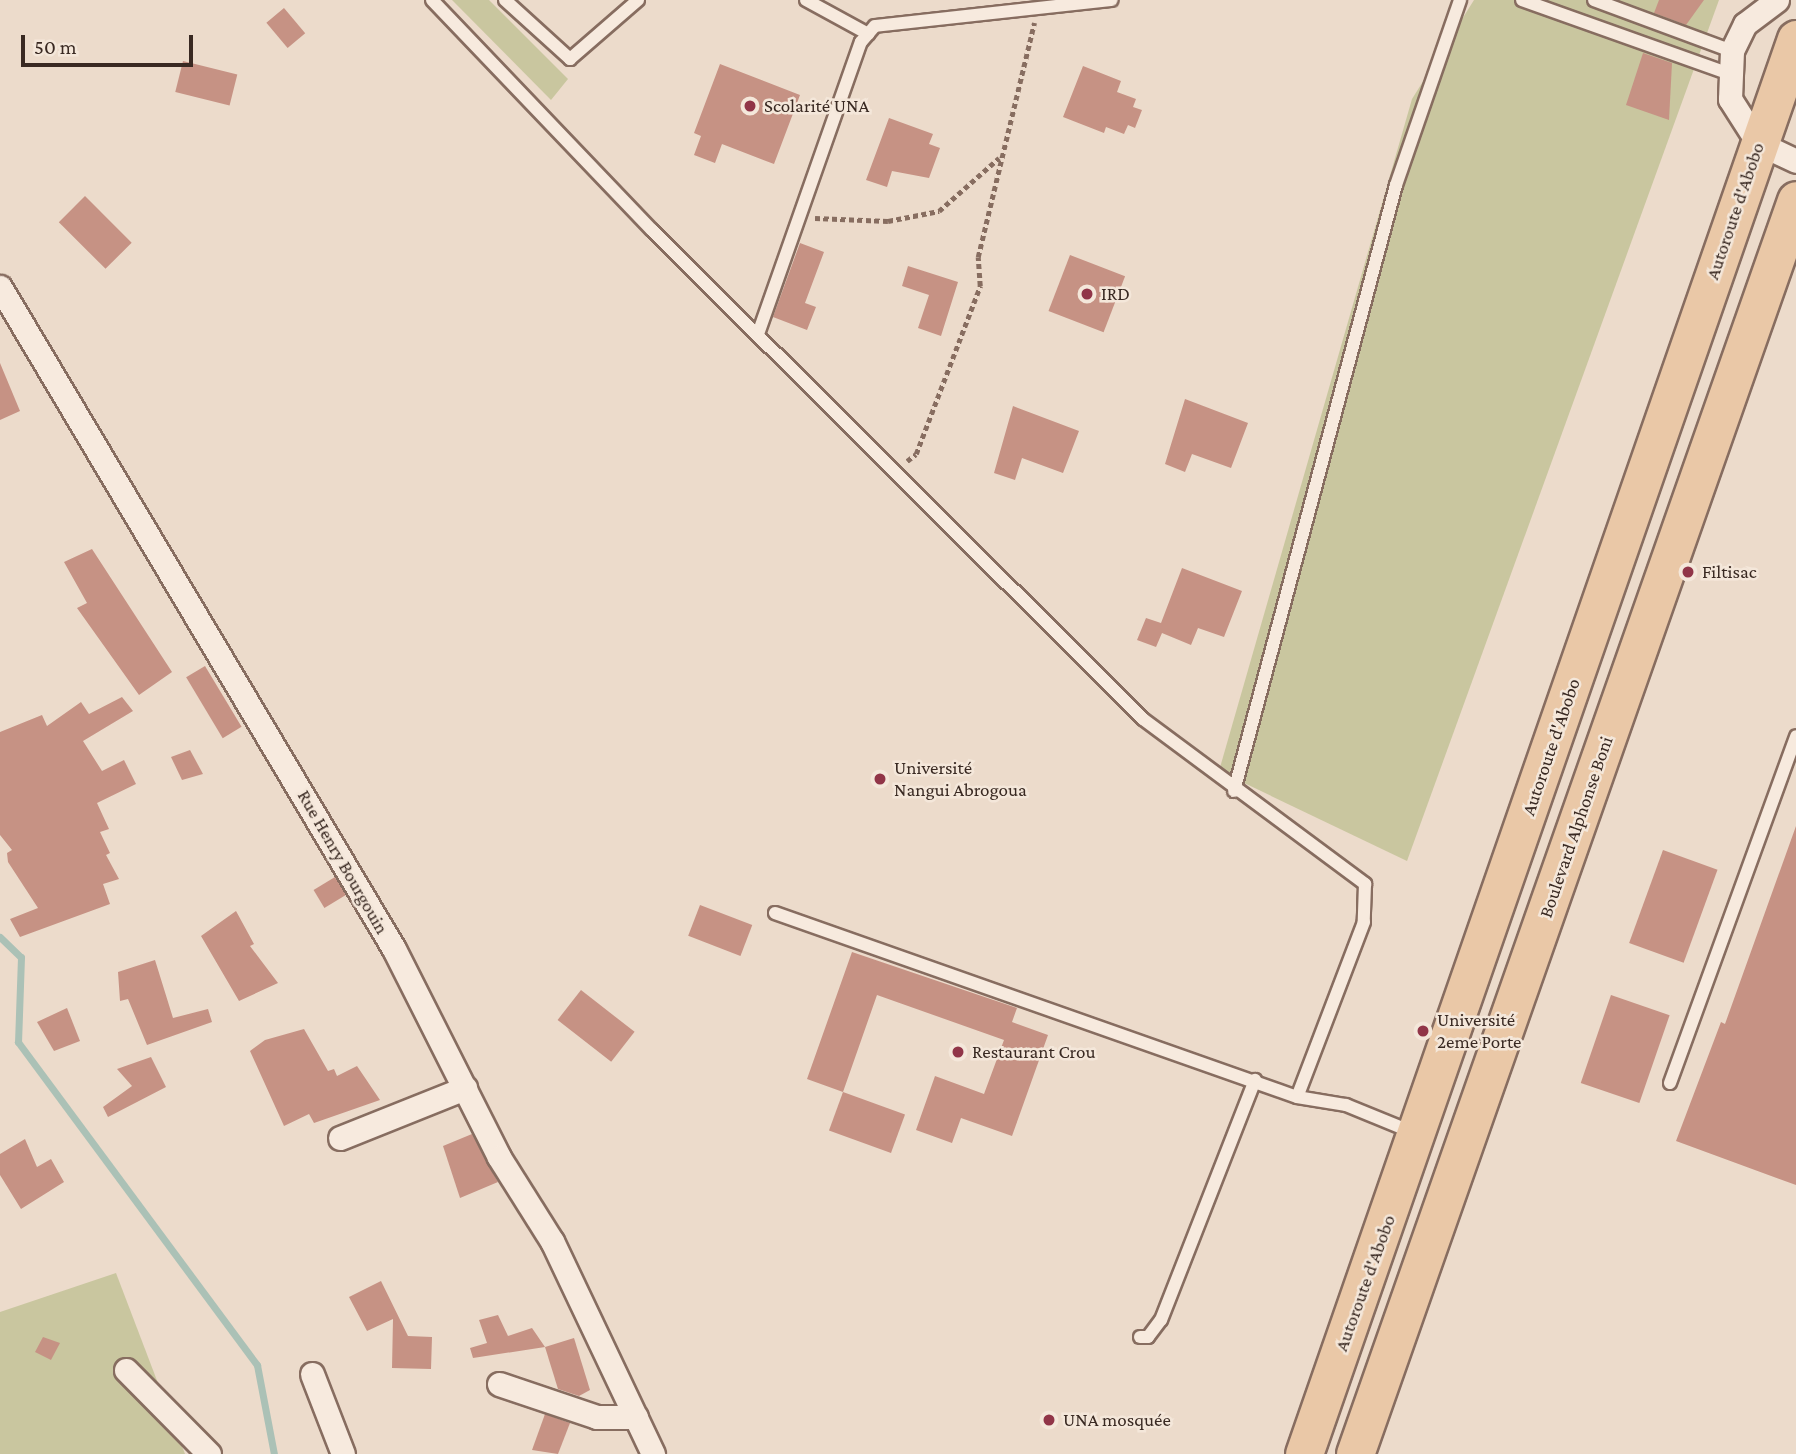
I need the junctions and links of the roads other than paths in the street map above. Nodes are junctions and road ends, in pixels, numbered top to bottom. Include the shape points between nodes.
1 (432, 0) edge
2 (505, 0) edge
3 (638, 0) edge
4 (806, 0) edge
5 (1112, 0) edge
6 (1460, 0) edge
7 (1522, 0) edge
8 (1594, 0) edge
9 (1777, 0) edge
10 (868, 34) junction
11 (1796, 39) edge
12 (1729, 62) junction
13 (1758, 143) junction
14 (1796, 161) edge
15 (1796, 200) edge
16 (0, 287) edge
17 (758, 334) junction
18 (1796, 736) edge
19 (1234, 790) junction
20 (775, 914) dead end
21 (1255, 1080) junction
22 (1670, 1083) dead end
23 (465, 1088) junction
24 (1297, 1097) junction
25 (1418, 1134) junction
26 (340, 1138) dead end
27 (1140, 1337) dead end
28 (126, 1370) dead end
29 (312, 1374) dead end
30 (499, 1384) dead end
31 (636, 1418) junction
32 (209, 1454) edge
33 (343, 1454) edge
34 (653, 1454) edge
35 (1304, 1454) edge
36 (1355, 1454) edge

1 - 17 lane
2 - 3 lane via 570,59
4 - 10 lane
5 - 10 lane via 896,20 875,26
6 - 19 lane via 1396,185
7 - 12 lane
8 - 12 lane
9 - 12 street via 1745,24
10 - 17 lane via 796,215
11 - 13 main road, Autoroute d'Abobo
12 - 13 street via 1740,123
13 - 14 street
13 - 25 main road, Autoroute d'Abobo
15 - 36 main road, Boulevard Alphonse Boni
16 - 23 street, Rue Henry Bourgouin via 394,949
17 - 19 lane via 1114,692
18 - 22 lane
19 - 24 lane via 1354,872 1369,896 1364,922
20 - 21 lane
21 - 24 lane
21 - 27 lane via 1161,1320 1148,1337
23 - 26 street
23 - 31 street, Rue Henry Bourgouin via 499,1157 552,1241
24 - 25 lane via 1346,1105
25 - 35 main road, Autoroute d'Abobo
28 - 32 street
29 - 33 street
30 - 31 street via 597,1417
31 - 34 street, Rue Henry Bourgouin

